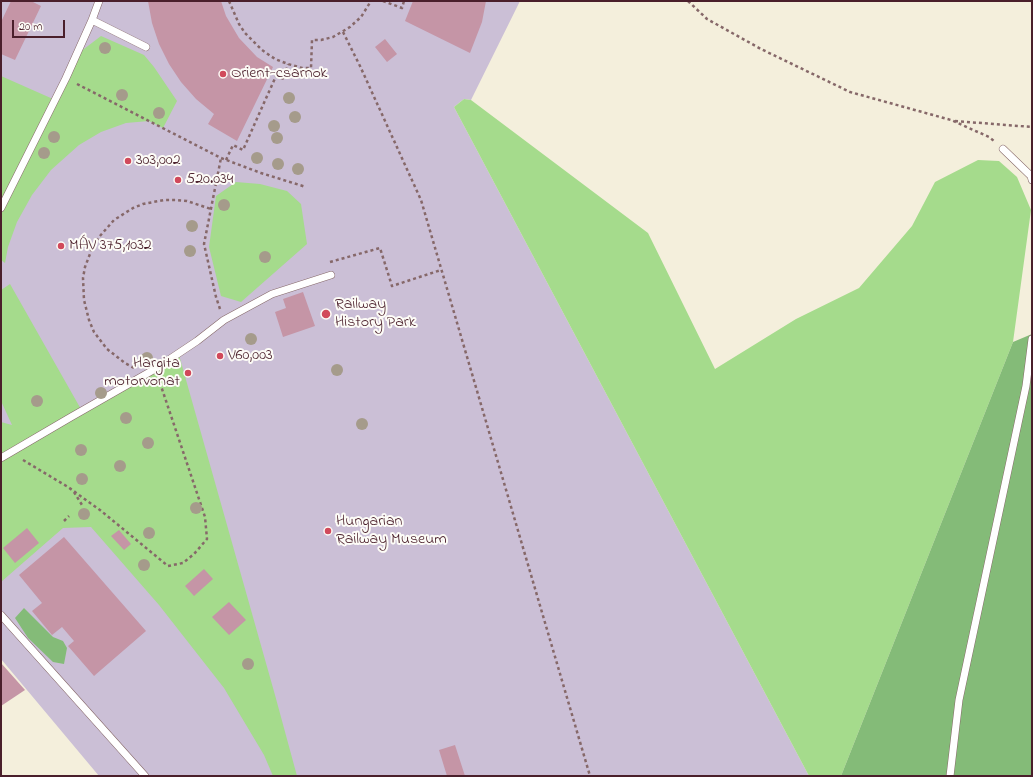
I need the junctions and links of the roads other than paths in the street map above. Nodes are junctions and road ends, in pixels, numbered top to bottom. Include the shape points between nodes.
1 (99, 1) edge
2 (92, 20) junction
3 (146, 47) dead end
4 (1003, 149) road end
5 (1032, 180) edge
6 (1, 208) edge
7 (331, 275) dead end
8 (1032, 340) edge
9 (1, 458) edge
10 (1, 615) edge
11 (145, 776) edge
12 (950, 776) edge

1 - 2 lane
2 - 3 lane
2 - 6 lane
4 - 5 lane via 1031,176
7 - 9 lane via 272,294 224,320 152,371
8 - 12 lane via 1026,386 959,700
10 - 11 lane

